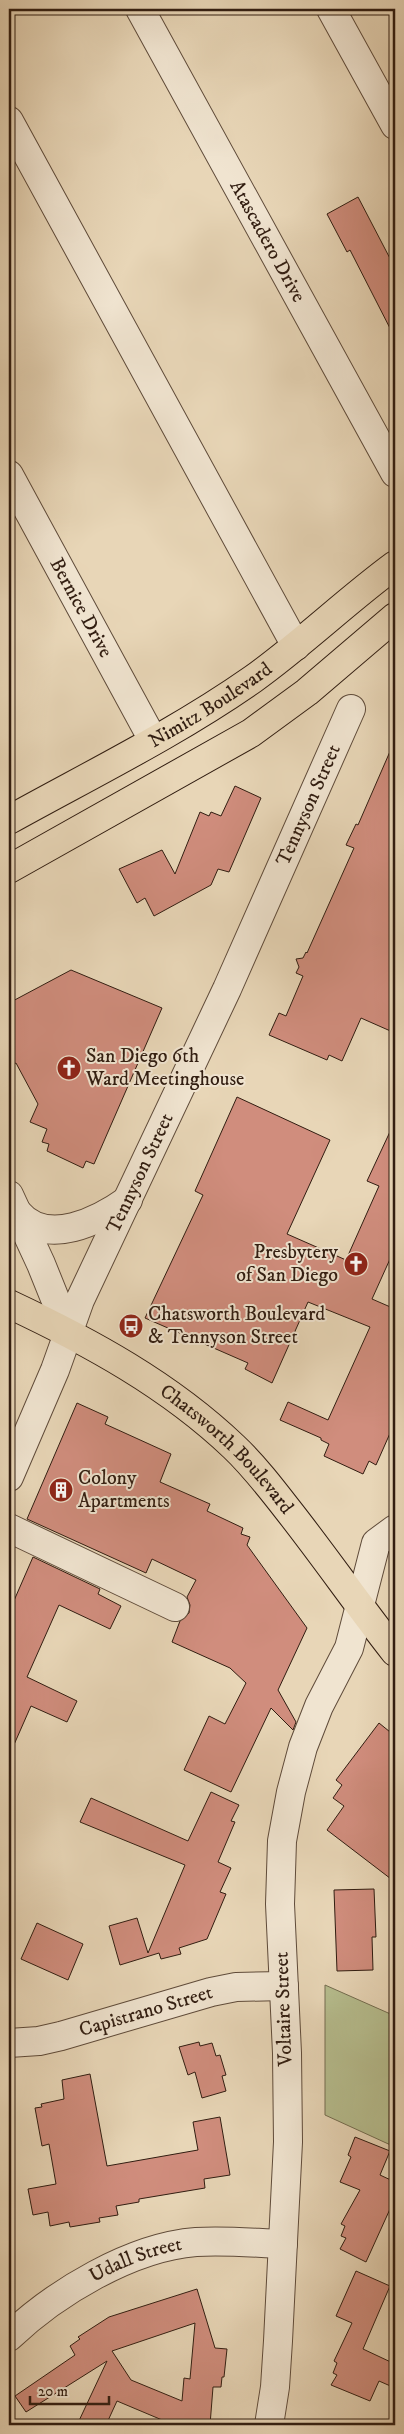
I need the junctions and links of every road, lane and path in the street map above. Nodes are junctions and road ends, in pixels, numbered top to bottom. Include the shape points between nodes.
1 (140, 9) edge
2 (331, 9) edge
3 (9, 121) edge
4 (395, 124) edge
5 (395, 473) edge
6 (9, 475) edge
7 (395, 565) edge
8 (395, 617) edge
9 (296, 646) junction
10 (351, 709) dead end
11 (153, 740) junction
12 (9, 820) edge
13 (9, 868) edge
14 (128, 1200) junction
15 (13, 1204) edge
16 (9, 1304) edge
17 (68, 1331) junction
18 (9, 1477) edge
19 (9, 1528) edge
20 (395, 1529) edge
21 (360, 1606) junction
22 (176, 1608) dead end
23 (395, 1652) edge
24 (284, 1986) junction
25 (9, 2043) edge
26 (283, 2244) junction
27 (9, 2337) edge
28 (270, 2425) edge

1 - 5 street, Atascadero Drive
2 - 4 street
3 - 9 street
6 - 11 street, Bernice Drive
7 - 9 main road, Nimitz Boulevard
8 - 13 main road via 307,692 251,733
9 - 11 main road, Nimitz Boulevard via 244,685
10 - 14 street, Tennyson Street
11 - 12 main road, Nimitz Boulevard
14 - 15 street via 102,1218 68,1228 41,1227 25,1220
14 - 17 street, Tennyson Street
15 - 17 street
16 - 17 main road, Chatsworth Boulevard
17 - 18 street, Tennyson Street via 55,1370
17 - 21 main road, Chatsworth Boulevard via 166,1391 235,1448 267,1484
19 - 22 street
20 - 21 street, Voltaire Street via 376,1543
21 - 23 main road, Chatsworth Boulevard
21 - 24 street, Voltaire Street via 349,1648 319,1706 303,1747 285,1817 280,1872
24 - 25 street, Capistrano Street via 236,1987 210,1992 61,2036
24 - 26 street, Voltaire Street via 288,2107
26 - 27 street, Udall Street via 195,2242 148,2254 72,2288
26 - 28 street, Voltaire Street

